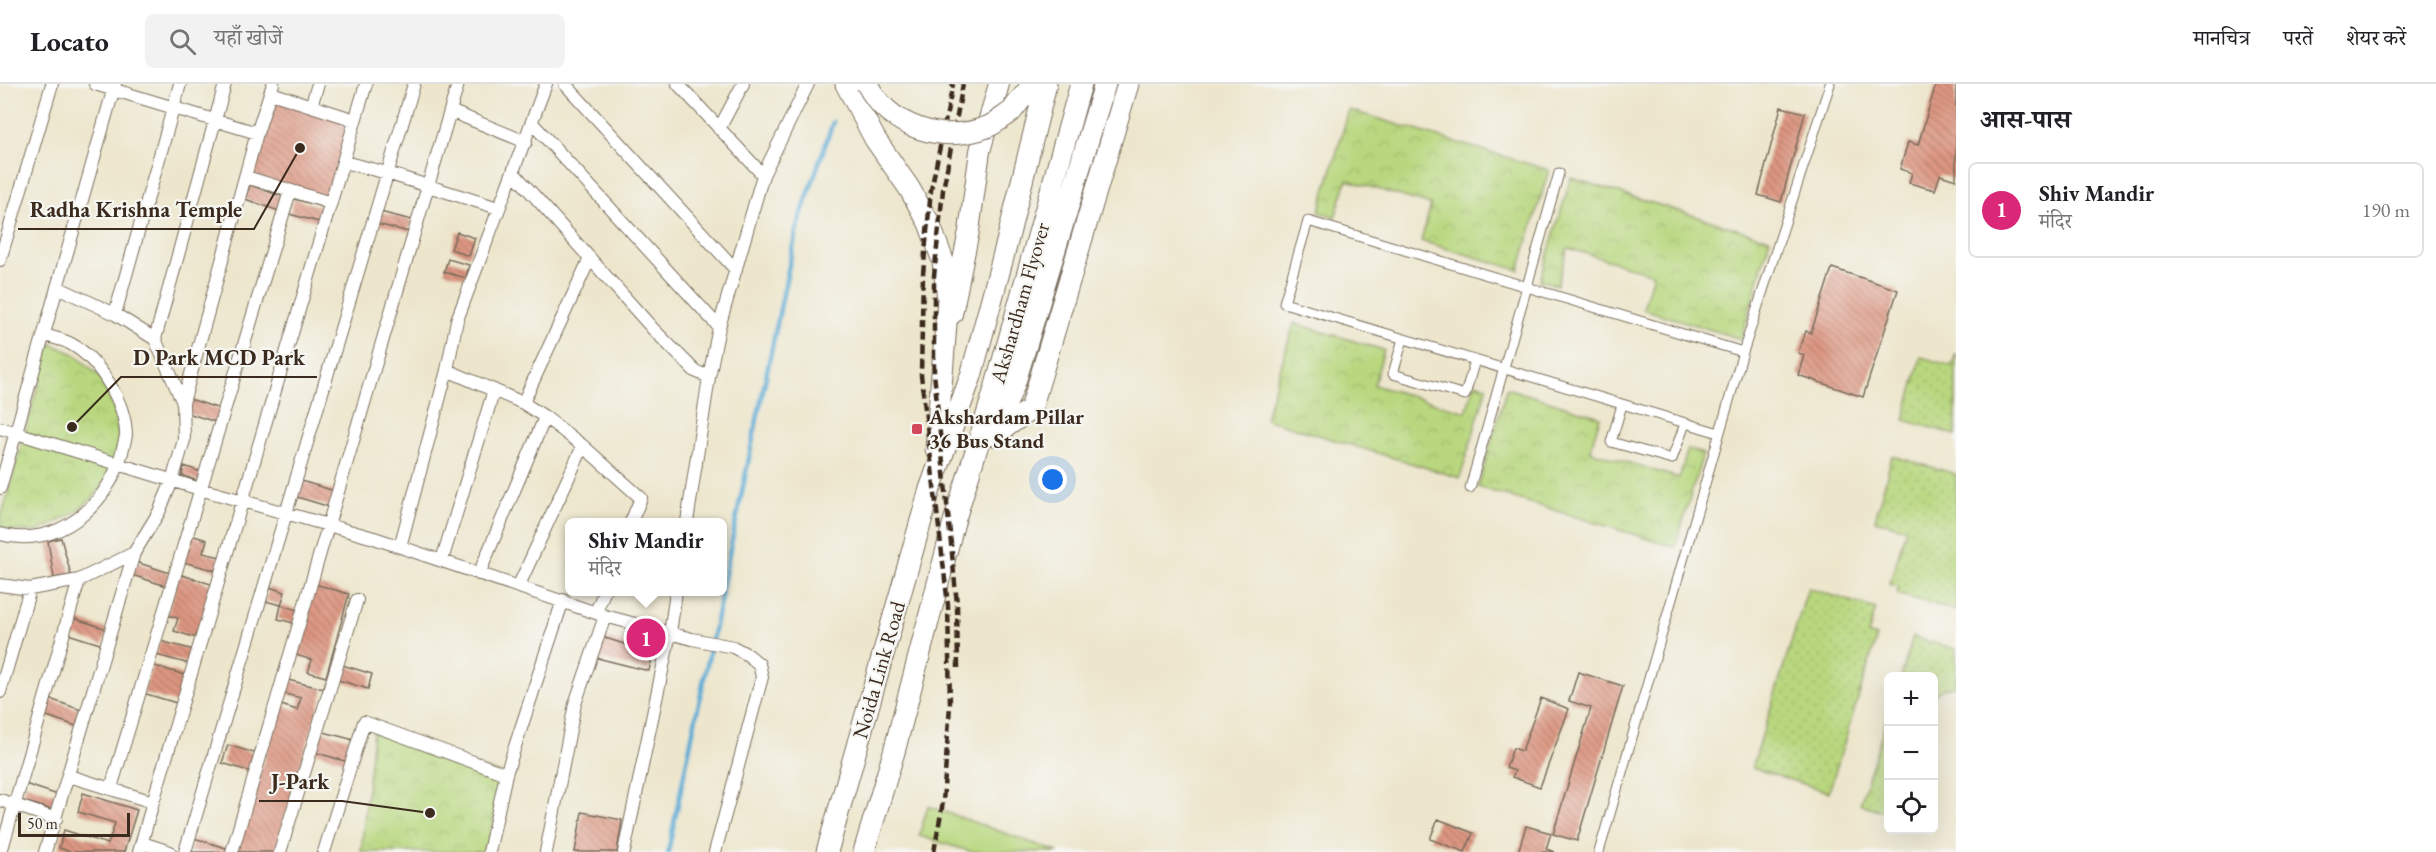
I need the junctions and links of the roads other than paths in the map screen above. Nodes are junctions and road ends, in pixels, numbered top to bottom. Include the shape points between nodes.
1 (52, 84) edge
2 (95, 84) edge
3 (180, 84) edge
4 (225, 84) edge
5 (318, 84) edge
6 (366, 84) edge
7 (414, 84) edge
8 (458, 84) edge
9 (546, 84) edge
10 (565, 84) edge
11 (678, 84) edge
12 (743, 84) edge
13 (807, 84) edge
14 (846, 84) edge
15 (867, 84) edge
16 (999, 84) edge
17 (1033, 84) edge
18 (1046, 84) edge
19 (1081, 84) edge
20 (1105, 84) edge
21 (1128, 84) edge
22 (1830, 84) edge
23 (115, 87) edge
24 (272, 88) edge
25 (311, 106) junction
26 (173, 108) junction
27 (450, 111) junction
28 (355, 120) junction
29 (214, 121) junction
30 (533, 124) junction
31 (719, 129) junction
32 (257, 133) junction
33 (526, 142) junction
34 (344, 162) junction
35 (513, 172) junction
36 (387, 173) junction
37 (1559, 173) dead end
38 (763, 175) junction
39 (246, 177) junction
40 (429, 186) junction
41 (290, 190) junction
42 (331, 203) junction
43 (498, 208) junction
44 (590, 258) junction
45 (0, 260) edge
46 (736, 270) junction
47 (57, 287) junction
48 (1527, 287) junction
49 (115, 314) junction
50 (719, 327) junction
51 (45, 335) junction
52 (155, 339) junction
53 (1403, 339) junction
54 (944, 351) junction
55 (1743, 352) junction
56 (1475, 360) junction
57 (1504, 367) junction
58 (447, 370) junction
59 (709, 377) junction
60 (494, 390) junction
61 (183, 403) junction
62 (522, 403) junction
63 (1622, 405) junction
64 (545, 417) junction
65 (1685, 424) junction
66 (0, 428) edge
67 (16, 433) junction
68 (1719, 433) junction
69 (994, 435) junction
70 (583, 446) junction
71 (119, 464) junction
72 (172, 481) junction
73 (0, 488) edge
74 (1470, 488) dead end
75 (200, 489) junction
76 (930, 489) junction
77 (243, 501) junction
78 (287, 512) junction
79 (633, 518) edge
80 (688, 518) edge
81 (954, 522) junction
82 (329, 525) junction
83 (0, 534) edge
84 (400, 547) junction
85 (134, 553) junction
86 (442, 560) junction
87 (479, 574) junction
88 (79, 580) junction
89 (0, 585) edge
90 (519, 585) junction
91 (30, 589) junction
92 (603, 596) edge
93 (675, 596) edge
94 (357, 600) dead end
95 (562, 600) junction
96 (601, 614) junction
97 (670, 633) junction
98 (0, 692) edge
99 (507, 774) junction
100 (69, 776) junction
101 (111, 788) junction
102 (0, 800) edge
103 (153, 802) junction
104 (15, 804) junction
105 (56, 819) junction
106 (140, 847) edge
107 (1, 852) edge
108 (45, 852) edge
109 (170, 852) edge
110 (185, 852) edge
111 (232, 852) edge
112 (280, 852) edge
113 (324, 852) edge
114 (489, 852) edge
115 (546, 852) edge
116 (624, 852) edge
117 (715, 852) edge
118 (827, 852) edge
119 (864, 852) edge
120 (1599, 852) edge

1 - 45 street
2 - 23 street
3 - 26 street
4 - 29 street
5 - 25 street
6 - 28 street
7 - 36 street
8 - 27 street
9 - 30 street
10 - 46 street
11 - 31 street
12 - 31 street
13 - 38 street
14 - 54 highway via 875,139 909,188 943,261 948,299
15 - 17 highway, bridge via 889,112 912,127 937,134 963,134 989,126 1011,112
16 - 54 main road via 980,151 969,231
18 - 76 highway, Akshardham Flyover via 970,376
19 - 81 highway, Akshardham Flyover
20 - 69 highway via 1014,385
21 - 69 highway via 1031,409
22 - 55 street
23 - 26 street
23 - 47 street
24 - 25 street
24 - 32 street
25 - 28 street
26 - 29 street
26 - 49 street
27 - 33 street
27 - 40 street
28 - 34 street
29 - 32 street
29 - 52 street
30 - 33 street
30 - 50 street
31 - 38 street
32 - 39 street
33 - 35 street
34 - 36 street
34 - 42 street
35 - 43 street
35 - 44 street
36 - 40 street
36 - 78 street
37 - 48 street
38 - 46 street
39 - 41 street
39 - 61 street
40 - 43 street
40 - 82 street
41 - 42 street
41 - 75 street
42 - 77 street
43 - 58 street via 457,320
44 - 59 street via 695,371
44 - 62 street
46 - 50 street
47 - 49 street
47 - 51 street
48 - 53 street via 1308,221 1284,303
48 - 55 street
48 - 57 street
49 - 52 street
50 - 59 street
51 - 67 street
51 - 71 street via 71,344 100,369 117,396 126,434
52 - 61 street
53 - 56 street
53 - 56 street via 1393,374 1464,395
54 - 76 highway
55 - 68 street
56 - 57 street
57 - 63 street
57 - 74 street
58 - 60 street
58 - 84 street
59 - 80 street
60 - 62 street
60 - 86 street
61 - 72 street via 184,440
62 - 64 street
63 - 65 street
63 - 65 street via 1611,442 1672,459
64 - 70 street
64 - 87 street
65 - 68 street
66 - 67 street
67 - 71 street
67 - 73 street
68 - 120 street
69 - 81 highway
70 - 79 street via 641,498
70 - 90 street
71 - 72 street
71 - 83 street via 107,489 86,514 60,529 27,538
72 - 75 street
72 - 85 street
75 - 77 street
75 - 101 street
76 - 118 highway, Noida Link Road
77 - 78 street
77 - 103 street
78 - 82 street
78 - 110 street
81 - 119 highway, Noida Link Road
82 - 84 street
82 - 111 street
84 - 86 street
85 - 88 street
85 - 100 street
86 - 87 street
87 - 90 street
88 - 91 street
88 - 104 street
89 - 91 street
90 - 95 street
91 - 98 street
92 - 96 street
93 - 97 street
94 - 112 street
95 - 96 street
95 - 99 street
96 - 97 street
96 - 115 street via 575,704
97 - 116 street
97 - 117 street via 733,647 759,664 762,677
99 - 113 street via 364,722
99 - 114 street
100 - 101 street
100 - 105 street
101 - 103 street
102 - 104 street
103 - 106 street
104 - 105 street
104 - 107 street
105 - 108 street
106 - 109 street

